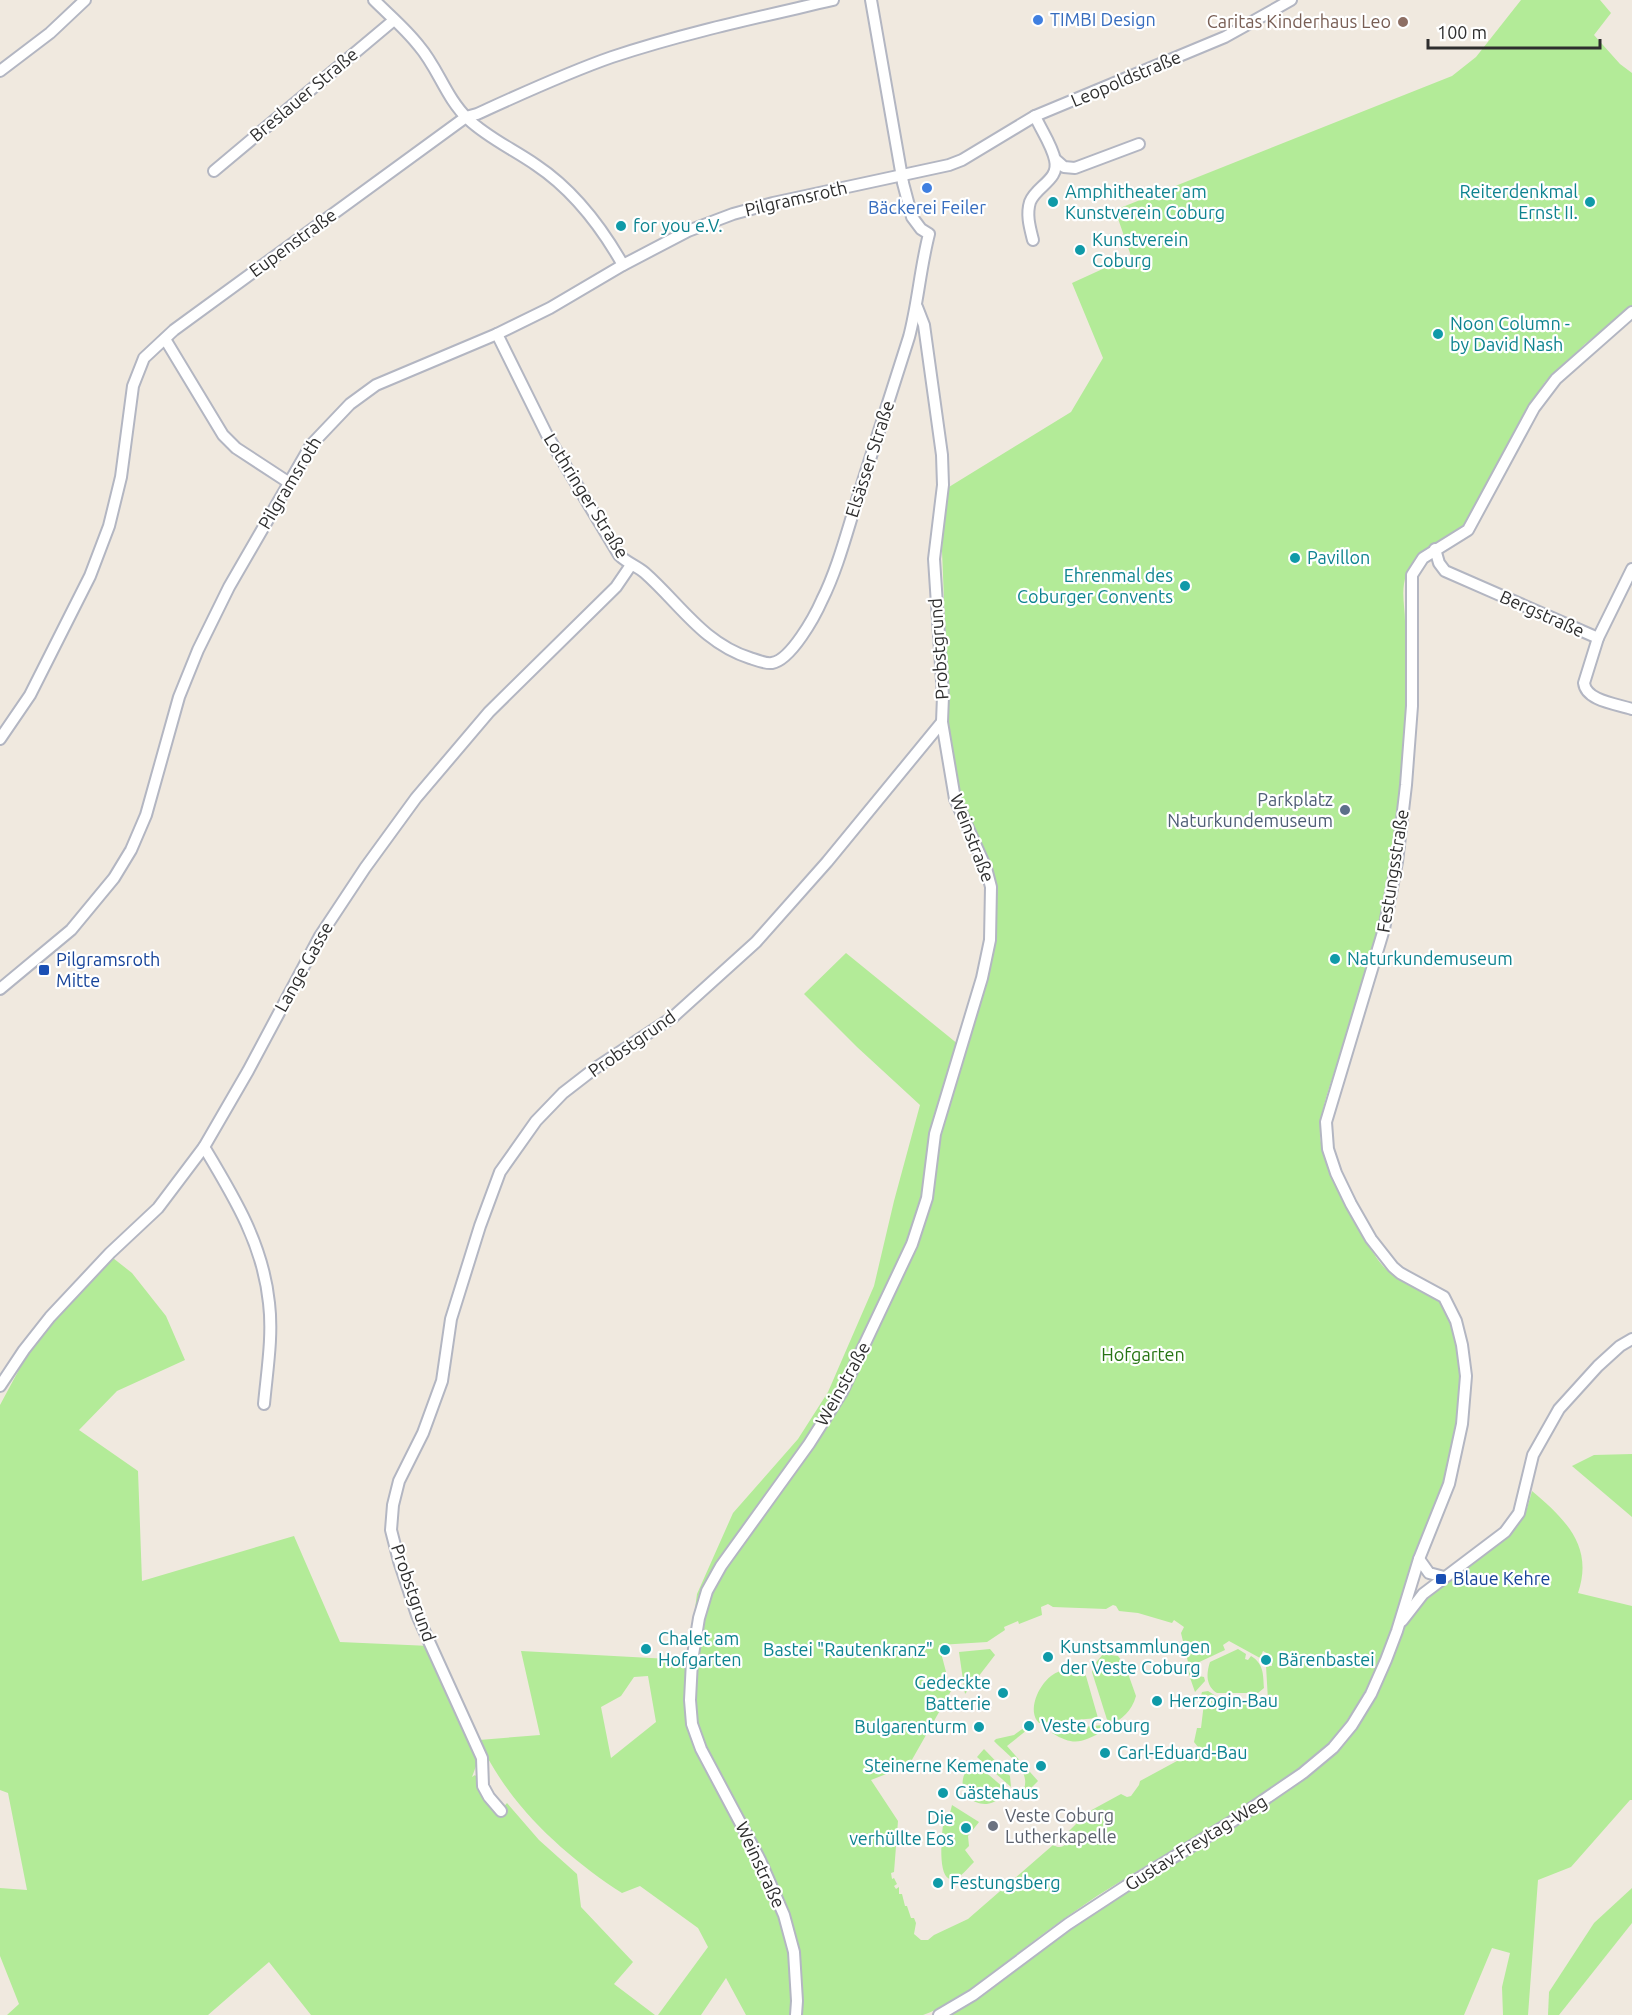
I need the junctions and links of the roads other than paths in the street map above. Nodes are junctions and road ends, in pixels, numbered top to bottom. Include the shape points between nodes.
1 (85, 0) edge
2 (374, 0) edge
3 (833, 0) edge
4 (871, 0) edge
5 (1291, 0) edge
6 (394, 20) junction
7 (0, 71) edge
8 (1035, 116) junction
9 (466, 117) junction
10 (1139, 144) dead end
11 (962, 160) joint
12 (1056, 160) junction
13 (214, 171) dead end
14 (902, 175) junction
15 (1033, 240) dead end
16 (623, 265) junction
17 (917, 307) junction
18 (1632, 312) edge
19 (496, 334) junction
20 (165, 339) junction
21 (288, 482) junction
22 (1435, 549) junction
23 (631, 565) junction
24 (1632, 569) edge
25 (1598, 638) junction
26 (771, 663) joint
27 (1632, 709) edge
28 (942, 722) junction
29 (0, 740) edge
30 (0, 989) edge
31 (204, 1147) junction
32 (1632, 1338) edge
33 (0, 1386) edge
34 (264, 1404) dead end
35 (1419, 1559) junction
36 (1444, 1577) junction
37 (1400, 1624) junction
38 (501, 1811) dead end
39 (796, 2015) edge
40 (939, 2015) edge

1 - 7 street
2 - 6 street
3 - 9 street, Eupenstraße via 614,57
4 - 14 street
5 - 8 street, Leopoldstraße via 1225,37
6 - 9 street via 420,46
6 - 13 street, Breslauer Straße
8 - 11 street, Leopoldstraße
8 - 12 street
9 - 16 street via 482,132 536,164 569,193
9 - 20 street, Eupenstraße
10 - 12 street via 1075,168 1064,167
11 - 14 street, Pilgramsroth
12 - 15 street via 1054,174 1030,203 1028,218
14 - 16 street, Pilgramsroth via 733,214 688,231
14 - 17 street, Elsässer Straße via 912,217 929,234 920,270
16 - 19 street, Pilgramsroth
17 - 26 street, Elsässer Straße via 824,598 804,633 788,652
17 - 28 street, Probstgrund via 924,326 942,455 934,560
18 - 22 street, Festungsstraße via 1556,379 1534,408 1468,530
19 - 21 street, Pilgramsroth via 376,385 325,427
19 - 23 street, Lothringer Straße via 574,482 619,555
20 - 21 street via 223,435
20 - 29 street, Eupenstraße via 144,358 133,386 121,477 101,551 49,660
21 - 30 street, Pilgramsroth via 198,650 167,733 146,814 120,869 71,930
22 - 25 street, Bergstraße via 1445,571
22 - 35 street, Festungsstraße via 1412,575 1411,717 1388,915 1326,1122 1328,1149 1336,1173 1371,1239 1400,1273 1443,1297 1454,1315 1462,1345 1466,1376 1462,1424 1449,1484
23 - 26 street, Lothringer Straße via 646,574 714,641
23 - 31 street, Lange Gasse via 616,587 489,712 416,798 320,936
24 - 25 street
25 - 27 street, Bergstraße via 1586,672 1585,688 1592,696
28 - 38 street, Probstgrund via 756,942 673,1017 563,1093 536,1121 500,1172 451,1319 442,1381 423,1433 399,1481 391,1530 417,1615 482,1758 483,1786
28 - 39 street, Weinstraße via 955,799 986,868 992,911 982,978 935,1134 927,1198 912,1244 842,1392 707,1592 692,1661 692,1724 784,1915 794,1952
31 - 33 street, Lange Gasse via 158,1208 50,1317
31 - 34 street via 254,1237 266,1282 270,1305
32 - 36 street, Gustav-Freytag-Weg via 1598,1366 1559,1409 1533,1455 1518,1513 1505,1533
35 - 36 street via 1429,1573
35 - 37 street, Gustav-Freytag-Weg
36 - 37 street, Gustav-Freytag-Weg via 1423,1594
37 - 40 street, Gustav-Freytag-Weg via 1371,1694 1333,1748 1265,1800 1107,1898 973,1995

